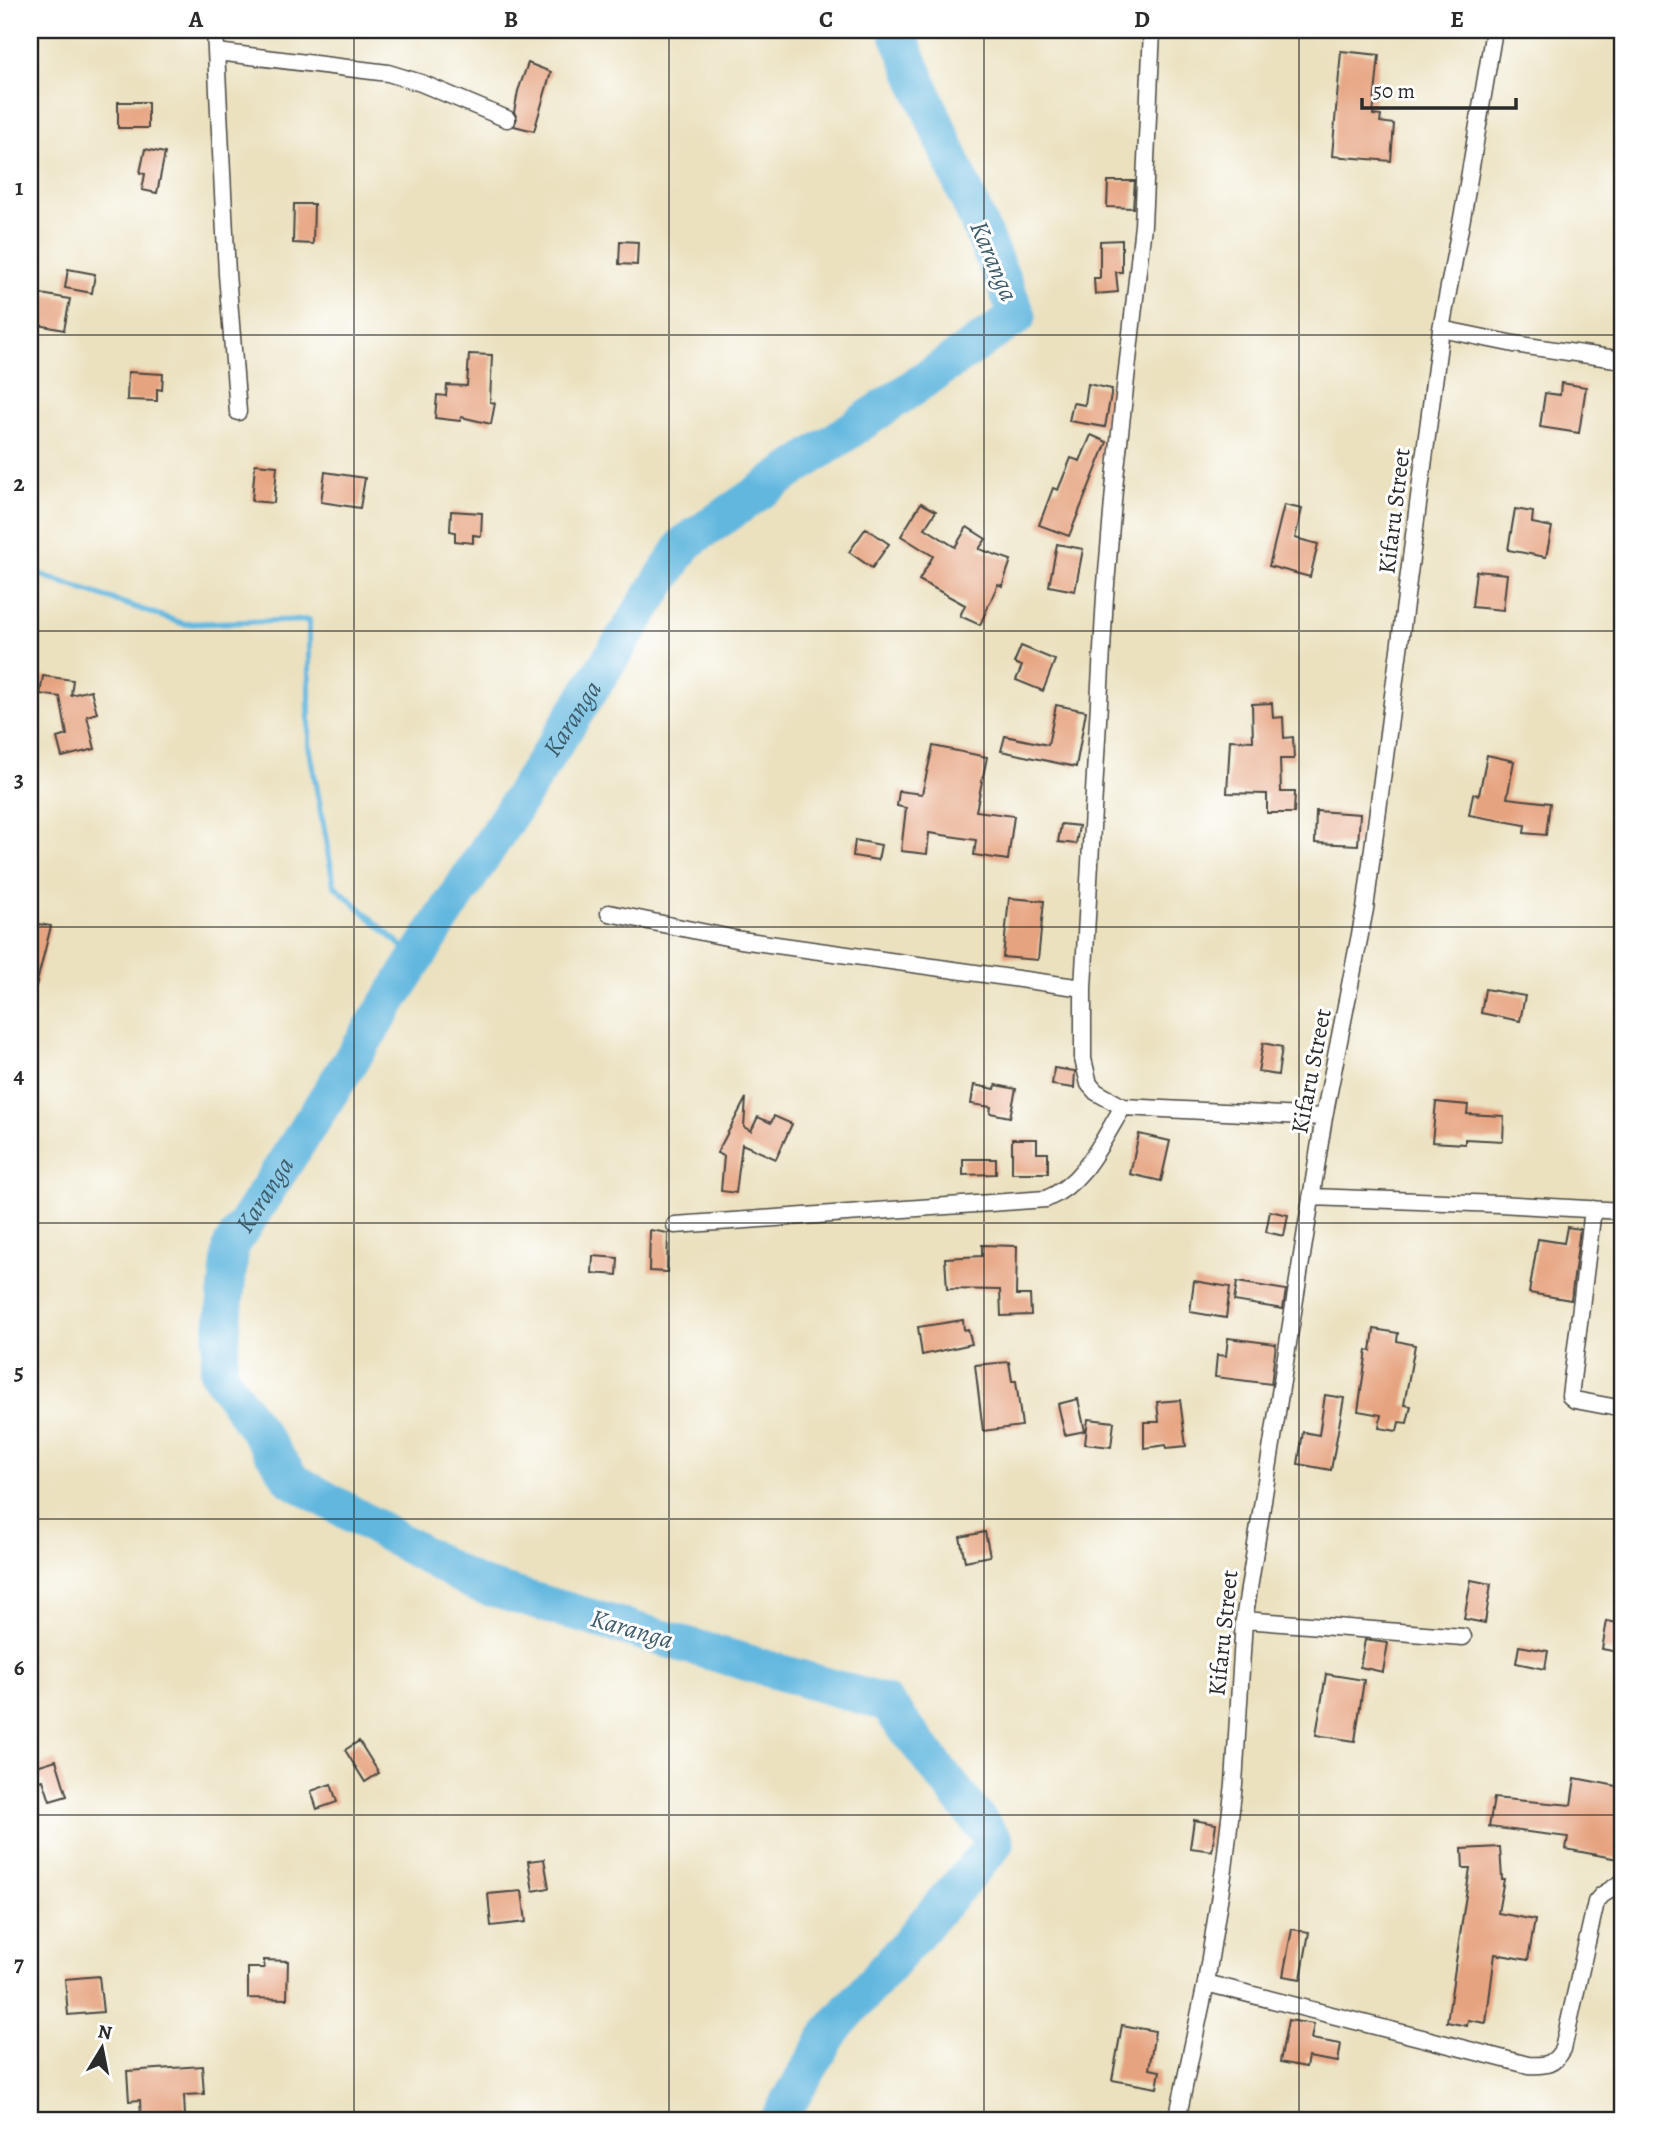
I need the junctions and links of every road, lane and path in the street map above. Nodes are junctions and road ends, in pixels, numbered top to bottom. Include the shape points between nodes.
1 (215, 30) edge
2 (1152, 30) edge
3 (1494, 30) edge
4 (217, 52) junction
5 (507, 119) dead end
6 (1441, 329) junction
7 (1623, 360) edge
8 (238, 412) dead end
9 (609, 913) dead end
10 (1083, 988) junction
11 (1123, 1107) junction
12 (1324, 1117) junction
13 (1311, 1197) junction
14 (1592, 1209) junction
15 (1623, 1211) edge
16 (675, 1225) dead end
17 (1623, 1409) edge
18 (1244, 1620) junction
19 (1463, 1637) dead end
20 (1623, 1882) edge
21 (1206, 1983) junction
22 (1177, 2120) edge

1 - 4 street
2 - 10 street via 1143,225 1105,596
3 - 6 street, Kifaru Street
4 - 5 street via 387,73
4 - 8 street
6 - 7 street
6 - 12 street, Kifaru Street via 1365,909
9 - 10 street via 741,940
10 - 11 street via 1083,1059 1089,1084 1096,1093
11 - 12 street
11 - 16 street via 1082,1174 1046,1199
12 - 13 street, Kifaru Street
13 - 14 street
13 - 18 street, Kifaru Street
14 - 15 street
14 - 17 street via 1570,1396
18 - 19 street
18 - 21 street, Kifaru Street via 1234,1784
20 - 21 street via 1595,1902 1563,2049 1551,2065 1528,2065
21 - 22 street, Kifaru Street

